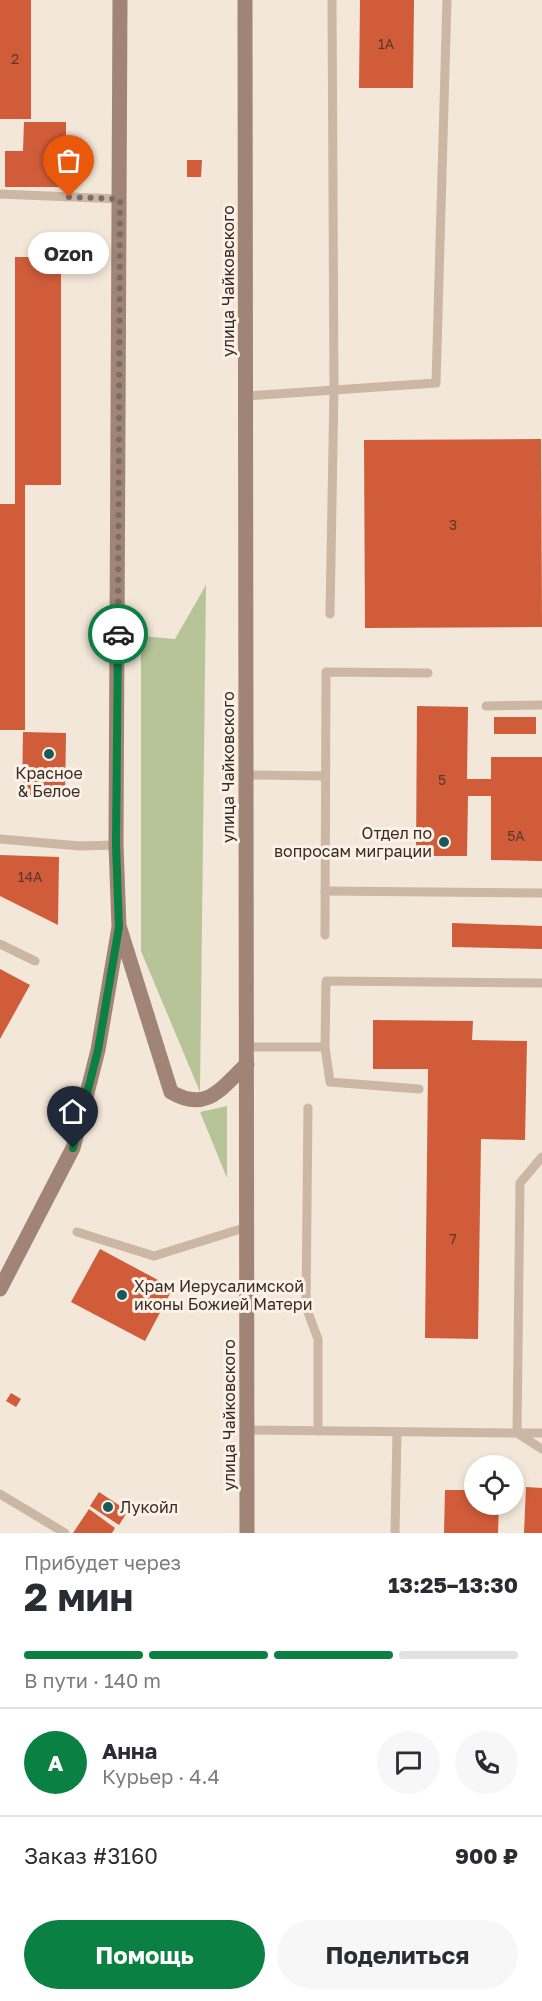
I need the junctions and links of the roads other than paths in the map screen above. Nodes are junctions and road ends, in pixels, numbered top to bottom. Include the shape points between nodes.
1 (120, 0) edge
2 (245, 0) edge
3 (332, 0) edge
4 (447, 0) edge
5 (0, 194) edge
6 (120, 199) junction
7 (334, 389) junction
8 (246, 396) junction
9 (330, 614) dead end
10 (428, 673) dead end
11 (542, 705) edge
12 (486, 706) dead end
13 (246, 775) junction
14 (325, 776) junction
15 (0, 839) edge
16 (116, 845) junction
17 (325, 891) junction
18 (542, 893) edge
19 (119, 927) junction
20 (325, 935) dead end
21 (0, 944) edge
22 (36, 961) dead end
23 (542, 983) edge
24 (247, 1047) junction
25 (325, 1047) junction
26 (247, 1064) junction
27 (419, 1089) dead end
28 (308, 1108) dead end
29 (542, 1158) edge
30 (247, 1227) junction
31 (77, 1232) dead end
32 (0, 1289) edge
33 (247, 1430) junction
34 (318, 1431) junction
35 (397, 1432) junction
36 (542, 1432) edge
37 (517, 1433) junction
38 (542, 1449) edge
39 (0, 1494) edge
40 (65, 1533) edge
41 (247, 1533) edge
42 (394, 1533) edge

1 - 6 main road
2 - 8 main road, улица Чайковского
3 - 7 lane
4 - 7 lane via 436,382
5 - 6 lane
6 - 16 main road
7 - 8 lane
7 - 9 lane
8 - 13 main road, улица Чайковского
10 - 14 lane via 326,672
11 - 12 lane
13 - 14 lane
13 - 24 main road, улица Чайковского
14 - 17 lane
15 - 16 lane
16 - 19 main road
17 - 18 lane
17 - 20 lane
19 - 26 main road via 171,1092 199,1101 212,1095
19 - 32 main road via 98,1050 73,1148
21 - 22 lane
23 - 25 lane via 326,981
24 - 25 lane
24 - 26 main road, улица Чайковского
25 - 27 lane via 330,1082
26 - 30 main road, улица Чайковского
28 - 34 lane via 306,1307 318,1339
29 - 37 lane via 520,1183
30 - 31 lane via 154,1256
30 - 33 main road, улица Чайковского
33 - 34 lane
33 - 41 main road, улица Чайковского
34 - 35 lane
35 - 37 lane
35 - 42 lane
36 - 37 lane
37 - 38 lane
39 - 40 lane

